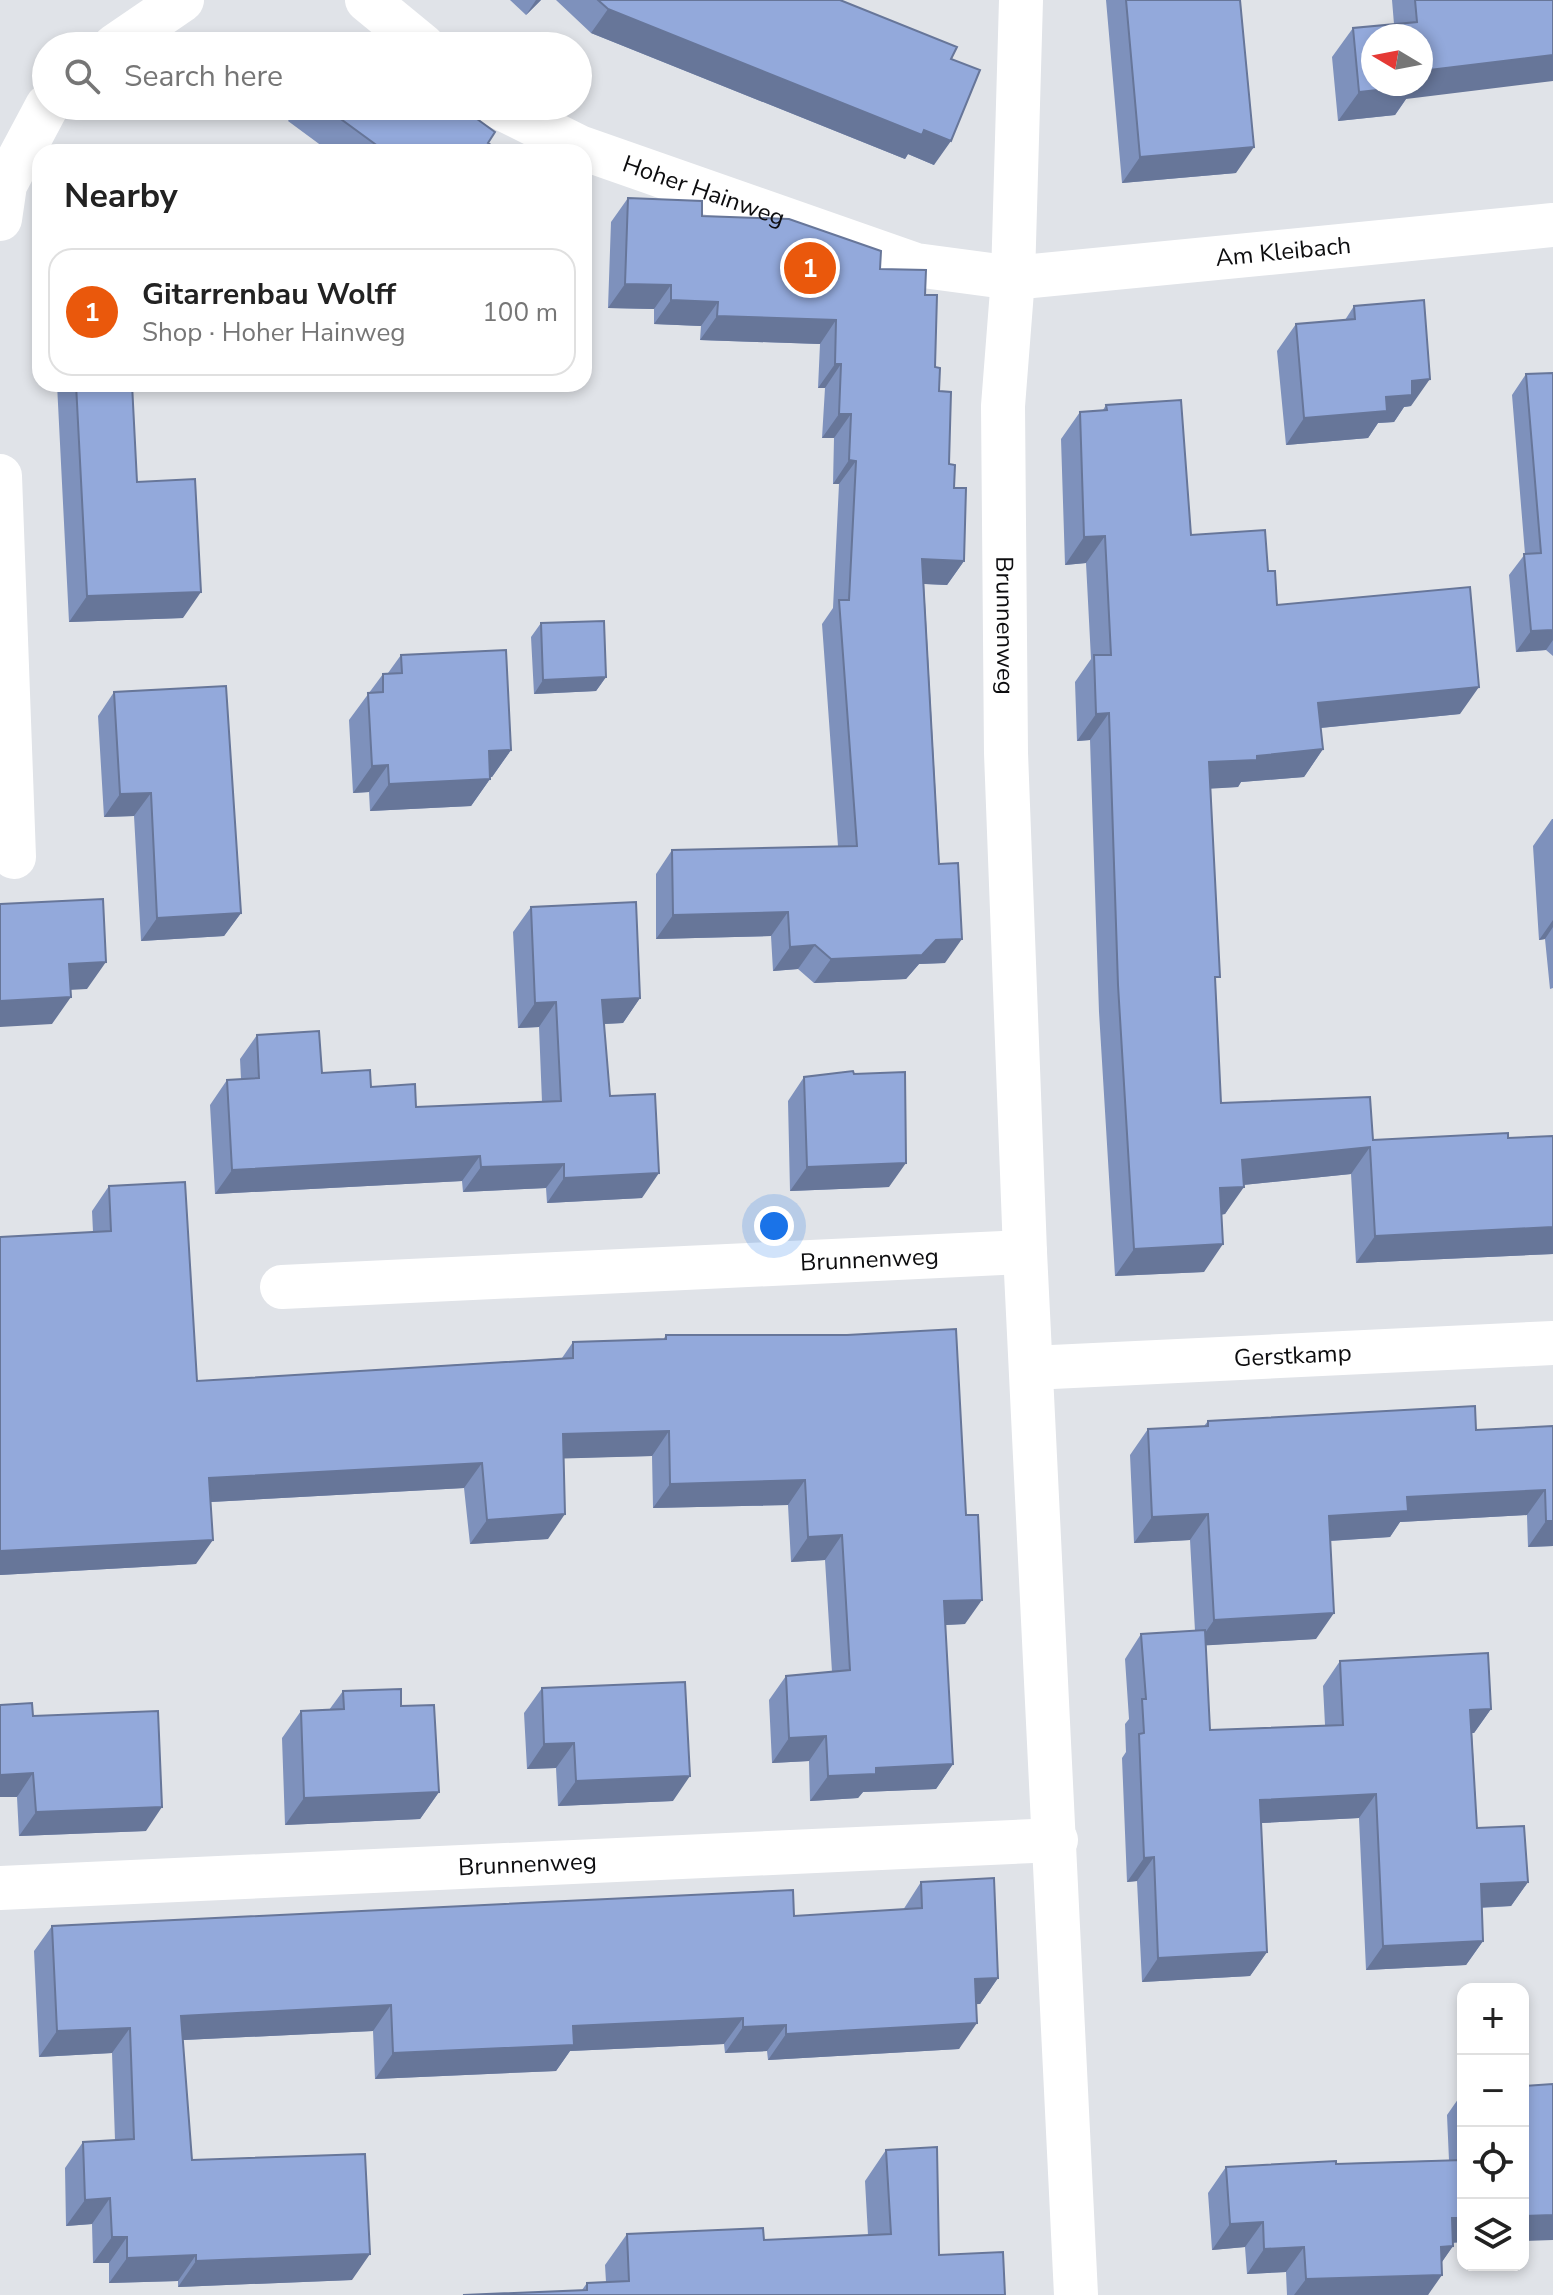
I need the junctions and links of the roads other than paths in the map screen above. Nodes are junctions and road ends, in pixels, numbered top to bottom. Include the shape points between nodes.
1 (182, 0) edge
2 (367, 0) edge
3 (1021, 0) edge
4 (135, 32) edge
5 (406, 32) edge
6 (40, 120) edge
7 (525, 120) edge
8 (573, 144) edge
9 (592, 152) edge
10 (0, 219) edge
11 (1553, 225) edge
12 (1013, 278) junction
13 (0, 476) edge
14 (14, 857) dead end
15 (1025, 1252) junction
16 (282, 1287) dead end
17 (1553, 1343) edge
18 (1031, 1368) junction
19 (1056, 1840) junction
20 (0, 1888) edge
21 (1076, 2295) edge

1 - 4 street
2 - 5 street
3 - 12 street, Brunnenweg
6 - 10 street via 5,185
7 - 8 street, Hoher Hainweg
9 - 12 street, Hoher Hainweg via 916,265
11 - 12 street, Am Kleibach
12 - 15 street, Brunnenweg via 1003,406 1006,753
13 - 14 street
15 - 16 street, Brunnenweg
15 - 18 street, Brunnenweg
17 - 18 street, Gerstkamp
18 - 19 street, Brunnenweg
19 - 20 street, Brunnenweg
19 - 21 street, Brunnenweg

